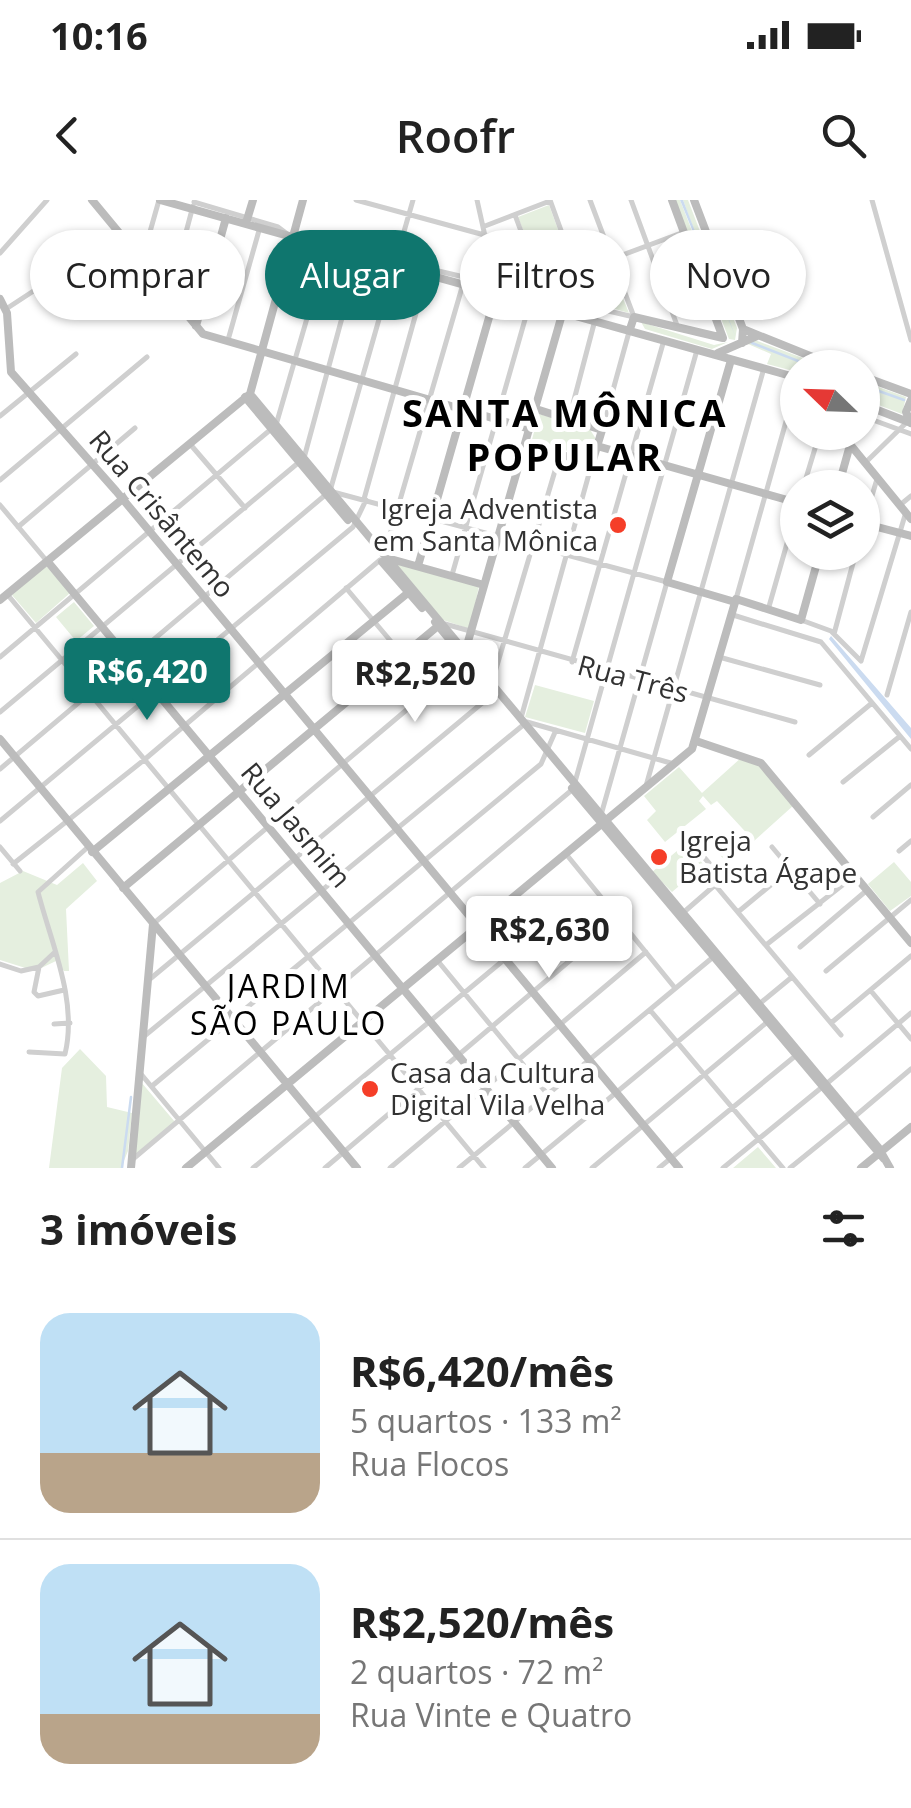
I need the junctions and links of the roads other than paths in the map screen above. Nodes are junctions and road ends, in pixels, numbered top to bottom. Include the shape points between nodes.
1 (48, 200) edge
2 (92, 200) edge
3 (159, 200) edge
4 (253, 200) edge
5 (303, 200) edge
6 (356, 200) edge
7 (413, 200) edge
8 (478, 200) edge
9 (590, 200) edge
10 (631, 200) edge
11 (672, 200) edge
12 (694, 200) edge
13 (872, 200) edge
14 (550, 201) edge
15 (194, 204) edge
16 (409, 215) junction
17 (515, 215) junction
18 (226, 218) junction
19 (247, 221) junction
20 (485, 226) junction
21 (260, 227) junction
22 (114, 230) edge
23 (151, 230) edge
24 (187, 230) edge
25 (271, 230) edge
26 (283, 230) edge
27 (295, 230) edge
28 (404, 230) edge
29 (465, 230) edge
30 (486, 230) edge
31 (521, 230) edge
32 (561, 230) edge
33 (600, 230) edge
34 (683, 230) edge
35 (650, 245) edge
36 (647, 246) junction
37 (630, 252) edge
38 (0, 254) edge
39 (30, 293) edge
40 (460, 294) edge
41 (0, 299) edge
42 (630, 308) edge
43 (6, 309) junction
44 (630, 317) edge
45 (634, 318) junction
46 (191, 320) edge
47 (271, 320) edge
48 (308, 320) edge
49 (341, 320) edge
50 (377, 320) edge
51 (415, 320) edge
52 (488, 320) edge
53 (525, 320) edge
54 (561, 320) edge
55 (595, 320) joint
56 (717, 320) edge
57 (743, 329) junction
58 (200, 330) junction
59 (630, 330) junction
60 (679, 330) junction
61 (757, 336) junction
62 (664, 340) junction
63 (911, 340) edge
64 (228, 341) junction
65 (740, 344) junction
66 (697, 350) junction
67 (793, 350) edge
68 (262, 352) junction
69 (708, 353) junction
70 (76, 354) dead end
71 (147, 357) dead end
72 (735, 360) junction
73 (296, 362) junction
74 (0, 366) edge
75 (764, 368) junction
76 (328, 370) junction
77 (11, 372) junction
78 (780, 373) edge
79 (362, 379) junction
80 (880, 384) edge
81 (396, 389) junction
82 (30, 391) junction
83 (247, 396) junction
84 (911, 397) edge
85 (430, 398) junction
86 (462, 408) junction
87 (536, 409) junction
88 (880, 412) edge
89 (0, 416) edge
90 (497, 417) junction
91 (569, 419) junction
92 (880, 419) edge
93 (908, 424) edge
94 (274, 427) junction
95 (62, 428) junction
96 (135, 428) dead end
97 (530, 430) junction
98 (602, 430) junction
99 (911, 434) edge
100 (780, 442) edge
101 (190, 444) junction
102 (525, 444) junction
103 (597, 446) junction
104 (855, 450) edge
105 (560, 454) junction
106 (632, 456) junction
107 (301, 460) junction
108 (866, 462) junction
109 (592, 463) junction
110 (665, 464) junction
111 (93, 466) junction
112 (872, 470) edge
113 (696, 474) junction
114 (217, 477) junction
115 (0, 480) edge
116 (880, 480) edge
117 (731, 484) junction
118 (328, 493) junction
119 (766, 493) junction
120 (911, 496) edge
121 (780, 498) edge
122 (123, 500) junction
123 (365, 500) junction
124 (0, 506) edge
125 (244, 508) junction
126 (398, 508) junction
127 (906, 512) edge
128 (432, 517) junction
129 (355, 525) junction
130 (465, 526) junction
131 (18, 527) junction
132 (880, 528) edge
133 (899, 532) junction
134 (151, 533) junction
135 (498, 535) junction
136 (911, 536) edge
137 (532, 545) junction
138 (566, 555) junction
139 (382, 558) junction
140 (48, 562) junction
141 (600, 564) junction
142 (177, 566) junction
143 (418, 566) junction
144 (780, 568) edge
145 (815, 570) edge
146 (851, 570) edge
147 (633, 572) junction
148 (452, 575) junction
149 (666, 582) junction
150 (484, 585) junction
151 (346, 588) junction
152 (411, 590) junction
153 (700, 591) junction
154 (75, 594) junction
155 (3, 597) edge
156 (204, 598) junction
157 (736, 601) junction
158 (768, 610) junction
159 (911, 612) edge
160 (732, 614) junction
161 (802, 620) junction
162 (374, 621) junction
163 (440, 625) junction
164 (35, 628) junction
165 (102, 628) junction
166 (231, 630) junction
167 (471, 634) junction
168 (834, 634) junction
169 (506, 644) junction
170 (539, 653) junction
171 (402, 655) junction
172 (466, 656) junction
173 (0, 657) edge
174 (720, 657) junction
175 (62, 662) junction
176 (129, 662) junction
177 (572, 662) junction
178 (258, 664) junction
179 (606, 671) junction
180 (640, 680) junction
181 (820, 685) dead end
182 (430, 688) junction
183 (493, 688) junction
184 (674, 690) junction
185 (156, 692) junction
186 (89, 695) junction
187 (888, 695) dead end
188 (286, 696) junction
189 (708, 700) junction
190 (872, 703) junction
191 (0, 712) edge
192 (522, 722) junction
193 (795, 722) dead end
194 (185, 726) junction
195 (116, 727) junction
196 (314, 729) junction
197 (556, 730) junction
198 (900, 736) junction
199 (0, 739) edge
200 (588, 739) junction
201 (696, 741) junction
202 (621, 748) junction
203 (911, 749) edge
204 (548, 754) junction
205 (809, 756) dead end
206 (210, 757) junction
207 (16, 758) junction
208 (654, 758) junction
209 (144, 760) junction
210 (342, 764) junction
211 (674, 764) junction
212 (0, 769) edge
213 (843, 782) dead end
214 (911, 785) edge
215 (575, 787) junction
216 (645, 788) junction
217 (42, 790) junction
218 (170, 790) junction
219 (239, 792) junction
220 (369, 795) junction
221 (872, 818) dead end
222 (0, 820) edge
223 (603, 820) junction
224 (69, 822) junction
225 (200, 824) junction
226 (266, 826) junction
227 (397, 828) junction
228 (911, 841) edge
229 (0, 847) edge
230 (772, 847) dead end
231 (696, 848) dead end
232 (90, 850) junction
233 (898, 851) dead end
234 (566, 854) junction
235 (226, 858) junction
236 (294, 858) junction
237 (425, 862) junction
238 (13, 864) junction
239 (790, 869) junction
240 (20, 871) dead end
241 (855, 875) junction
242 (716, 885) junction
243 (123, 888) junction
244 (867, 890) junction
245 (322, 891) junction
246 (254, 892) junction
247 (450, 893) junction
248 (911, 900) edge
249 (820, 904) junction
250 (738, 912) junction
251 (680, 915) junction
252 (890, 918) junction
253 (619, 919) junction
254 (348, 923) junction
255 (153, 924) junction
256 (282, 925) junction
257 (478, 926) junction
258 (911, 943) edge
259 (766, 946) junction
260 (800, 947) dead end
261 (55, 952) junction
262 (646, 952) junction
263 (180, 954) junction
264 (374, 956) junction
265 (714, 956) junction
266 (911, 956) edge
267 (308, 958) junction
268 (505, 959) junction
269 (437, 960) junction
270 (0, 964) edge
271 (39, 967) junction
272 (826, 970) dead end
273 (792, 976) junction
274 (150, 979) junction
275 (206, 987) junction
276 (676, 988) junction
277 (403, 989) junction
278 (742, 989) junction
279 (64, 990) junction
280 (335, 990) junction
281 (870, 990) junction
282 (533, 992) junction
283 (464, 994) junction
284 (756, 1007) junction
285 (650, 1010) junction
286 (911, 1013) edge
287 (232, 1020) junction
288 (362, 1022) junction
289 (430, 1022) junction
290 (768, 1022) junction
291 (70, 1023) junction
292 (54, 1024) dead end
293 (831, 1024) junction
294 (898, 1024) junction
295 (560, 1026) junction
296 (492, 1028) junction
297 (841, 1035) dead end
298 (142, 1038) junction
299 (911, 1039) edge
300 (676, 1041) junction
301 (29, 1052) dead end
302 (258, 1052) junction
303 (388, 1055) junction
304 (796, 1055) junction
305 (458, 1056) junction
306 (520, 1060) junction
307 (590, 1062) junction
308 (911, 1069) edge
309 (139, 1072) junction
310 (704, 1074) junction
311 (286, 1084) junction
312 (152, 1086) junction
313 (823, 1086) junction
314 (418, 1089) junction
315 (486, 1089) junction
316 (616, 1092) junction
317 (549, 1096) junction
318 (731, 1106) junction
319 (316, 1119) junction
320 (851, 1119) junction
321 (178, 1120) junction
322 (444, 1122) junction
323 (516, 1124) junction
324 (643, 1124) junction
325 (911, 1127) edge
326 (758, 1138) junction
327 (205, 1152) junction
328 (344, 1152) junction
329 (541, 1155) junction
330 (881, 1155) junction
331 (474, 1156) junction
332 (670, 1159) junction
333 (132, 1164) edge
334 (186, 1168) edge
335 (219, 1168) edge
336 (254, 1168) edge
337 (325, 1168) edge
338 (357, 1168) edge
339 (390, 1168) edge
340 (459, 1168) edge
341 (484, 1168) edge
342 (525, 1168) edge
343 (552, 1168) edge
344 (592, 1168) edge
345 (660, 1168) edge
346 (678, 1168) edge
347 (724, 1168) edge
348 (782, 1168) edge
349 (790, 1168) edge
350 (861, 1168) edge
351 (890, 1168) edge

1 - 38 street
2 - 22 street
3 - 15 street
3 - 23 street
4 - 19 street
5 - 27 street
6 - 16 street
7 - 16 street
8 - 20 street
9 - 33 street
10 - 36 street
11 - 34 street
12 - 57 street
13 - 63 street
14 - 17 street
14 - 32 street
15 - 18 street
15 - 19 street
15 - 24 street
16 - 28 street
16 - 29 street
17 - 20 street
17 - 31 street
18 - 19 street
18 - 58 street
19 - 21 street
19 - 26 street
20 - 30 street
21 - 25 street
21 - 64 street
35 - 36 street
36 - 37 street
36 - 60 street
39 - 43 street
40 - 85 street
41 - 43 street
42 - 45 street
43 - 77 street
44 - 45 street
45 - 59 street
45 - 60 street
46 - 58 street
47 - 68 street
48 - 73 street
49 - 76 street
50 - 79 street
51 - 81 street
52 - 86 street
53 - 90 street
54 - 87 street
55 - 59 street
55 - 91 street
56 - 60 street via 719,340
57 - 61 street
57 - 65 street
58 - 64 street
59 - 62 street
59 - 98 street
61 - 65 street
61 - 67 street
62 - 66 street
62 - 106 street
64 - 68 street
65 - 69 street
65 - 72 street
66 - 69 street
66 - 110 street
68 - 73 street
68 - 83 street
69 - 72 street
70 - 82 street
71 - 95 street
72 - 75 street
72 - 113 street
73 - 76 street
73 - 94 street
74 - 77 street, Rua Crisântemo
75 - 78 street
75 - 117 street
76 - 79 street
76 - 107 street
77 - 82 street, Rua Crisântemo
79 - 81 street
79 - 118 street
80 - 84 street
81 - 85 street
81 - 123 street
82 - 89 street
82 - 95 street, Rua Crisântemo
83 - 94 street
83 - 101 street
84 - 93 street
85 - 86 street
85 - 126 street
86 - 90 street
86 - 128 street
87 - 91 street
87 - 97 street
88 - 93 street
90 - 97 street
90 - 130 street
91 - 98 street
92 - 93 street
93 - 99 street
93 - 108 street
94 - 107 street
94 - 114 street
95 - 111 street, Rua Crisântemo
95 - 115 street
96 - 111 street
97 - 102 street
98 - 103 street
100 - 119 street
101 - 114 street
101 - 122 street
102 - 105 street
102 - 135 street
103 - 106 street
103 - 109 street
104 - 108 street
105 - 109 street
105 - 137 street
106 - 110 street
106 - 141 street
107 - 118 street
107 - 125 street
108 - 112 street
109 - 138 street
110 - 113 street
110 - 147 street
111 - 122 street, Rua Crisântemo
111 - 131 street
113 - 117 street
113 - 149 street
114 - 125 street
114 - 134 street
116 - 127 street
117 - 119 street
117 - 153 street
118 - 123 street
118 - 129 street
118 - 156 street
119 - 121 street
119 - 157 street
120 - 127 street
122 - 134 street, Rua Crisântemo
122 - 140 street
123 - 126 street
123 - 129 street
124 - 131 street, Rua Jasmim
125 - 142 street
126 - 128 street
126 - 139 street
127 - 133 street
128 - 130 street
128 - 143 street
129 - 139 street
129 - 166 street
130 - 135 street
130 - 148 street
131 - 140 street, Rua Jasmim
132 - 133 street
133 - 136 street
133 - 168 street via 861,661
134 - 142 street, Rua Crisântemo
134 - 154 street
135 - 137 street
135 - 150 street
137 - 138 street
137 - 169 street
138 - 141 street
138 - 170 street
139 - 143 street
139 - 151 street
139 - 152 street
140 - 154 street, Rua Jasmim
140 - 155 street
141 - 147 street
141 - 177 street
142 - 156 street, Rua Crisântemo
142 - 165 street
143 - 148 street
144 - 158 street
145 - 161 street
146 - 168 street
147 - 149 street
147 - 179 street
148 - 150 street
149 - 153 street
149 - 180 street
150 - 167 street
151 - 162 street
151 - 178 street
152 - 162 street
152 - 163 street
153 - 157 street
153 - 184 street
154 - 164 street
154 - 165 street, Rua Jasmim
155 - 164 street
156 - 166 street, Rua Crisântemo
156 - 176 street
157 - 158 street
157 - 160 street
158 - 161 street
159 - 187 street
160 - 174 street
160 - 190 street via 816,640
161 - 168 street
162 - 171 street
162 - 188 street
163 - 167 street, Rua Três
163 - 171 street
163 - 172 street
164 - 173 street
164 - 175 street
165 - 175 street
165 - 176 street, Rua Jasmim
166 - 178 street, Rua Crisântemo
166 - 185 street
167 - 169 street, Rua Três
167 - 172 street
169 - 170 street, Rua Três
169 - 183 street
170 - 177 street, Rua Três
170 - 192 street
171 - 182 street
171 - 196 street
172 - 182 street
172 - 183 street
174 - 181 street
174 - 189 street
175 - 186 street
175 - 191 street
176 - 185 street, Rua Jasmim
176 - 186 street
177 - 179 street, Rua Três
178 - 188 street, Rua Crisântemo
178 - 194 street
179 - 180 street, Rua Três
179 - 200 street
180 - 184 street, Rua Três
180 - 202 street
182 - 210 street
183 - 192 street
183 - 220 street
184 - 189 street, Rua Três
184 - 208 street
185 - 194 street, Rua Jasmim
185 - 195 street
186 - 195 street
186 - 207 street
188 - 196 street, Rua Crisântemo
188 - 206 street
189 - 193 street, Rua Três
189 - 201 street
190 - 198 street
190 - 205 street
192 - 197 street
192 - 204 street
192 - 227 street
194 - 206 street, Rua Jasmim
194 - 209 street
195 - 209 street
195 - 217 street
196 - 210 street, Rua Crisântemo
196 - 219 street
197 - 200 street
197 - 204 street
198 - 203 street
198 - 213 street
199 - 207 street
200 - 202 street
200 - 215 street
201 - 211 street
201 - 241 street via 762,763
202 - 208 street
202 - 223 street
204 - 215 street
204 - 237 street
206 - 218 street
206 - 219 street, Rua Jasmim
207 - 212 street
207 - 217 street
208 - 211 street
208 - 216 street
209 - 218 street
209 - 224 street
210 - 220 street, Rua Crisântemo
210 - 226 street
211 - 216 street
214 - 221 street
215 - 223 street
215 - 247 street
216 - 223 street
217 - 222 street
217 - 224 street
218 - 225 street
218 - 232 street
219 - 225 street
219 - 226 street, Rua Jasmim
220 - 227 street, Rua Crisântemo
220 - 236 street
223 - 234 street
223 - 251 street
224 - 232 street
224 - 238 street
225 - 235 street
225 - 243 street
226 - 235 street
226 - 236 street, Rua Jasmim
227 - 237 street, Rua Crisântemo
227 - 245 street
228 - 233 street
229 - 238 street
230 - 239 street
231 - 242 street via 720,877
232 - 243 street
232 - 261 street via 38,892
234 - 253 street
234 - 257 street
235 - 246 street
235 - 255 street
236 - 245 street, Rua Jasmim
236 - 246 street
237 - 247 street, Rua Crisântemo
237 - 254 street
238 - 240 street
239 - 249 street
239 - 250 street
241 - 244 street
241 - 249 street
242 - 250 street
242 - 251 street
243 - 255 street
244 - 252 street
244 - 260 street
245 - 254 street, Rua Jasmim
245 - 256 street
246 - 256 street
246 - 263 street
247 - 257 street, Rua Crisântemo
247 - 264 street
248 - 252 street
249 - 259 street
250 - 259 street
251 - 265 street
252 - 258 street
252 - 272 street
253 - 262 street
253 - 282 street
254 - 264 street, Rua Jasmim
254 - 267 street
255 - 263 street
255 - 274 street
256 - 267 street
256 - 275 street
257 - 268 street, Rua Crisântemo
257 - 269 street
259 - 273 street
261 - 271 street
261 - 279 street
262 - 276 street
262 - 295 street
263 - 274 street
263 - 275 street
264 - 277 street, Rua Jasmim
264 - 280 street
265 - 276 street
265 - 278 street
266 - 281 street
267 - 280 street
267 - 287 street
268 - 282 street, Rua Crisântemo
268 - 283 street
269 - 277 street
269 - 283 street
270 - 271 street via 21,971
271 - 279 street via 36,995
273 - 284 street
273 - 293 street
274 - 298 street
275 - 287 street
275 - 298 street
276 - 285 street
277 - 288 street
277 - 289 street, Rua Jasmim
278 - 284 street
278 - 300 street
279 - 291 street
280 - 288 street
280 - 302 street
281 - 293 street
281 - 294 street
282 - 295 street, Rua Crisântemo
282 - 296 street
283 - 289 street
283 - 296 street
284 - 290 street
285 - 300 street
285 - 307 street
286 - 294 street
287 - 302 street
287 - 312 street
288 - 303 street
288 - 311 street
289 - 303 street
289 - 305 street, Rua Jasmim
290 - 304 street
290 - 310 street
291 - 292 street
291 - 301 street via 62,1057
293 - 297 street
294 - 299 street
294 - 313 street
295 - 306 street
295 - 307 street, Rua Crisântemo
296 - 305 street
296 - 306 street
298 - 309 street
300 - 310 street
300 - 316 street
302 - 311 street
302 - 321 street
303 - 314 street
303 - 319 street
304 - 313 street
304 - 318 street
305 - 314 street
305 - 315 street, Rua Jasmim
306 - 315 street
306 - 317 street
307 - 316 street, Rua Crisântemo
307 - 317 street
308 - 320 street
309 - 312 street
309 - 333 street
310 - 318 street
310 - 324 street
311 - 319 street
311 - 327 street
312 - 321 street
313 - 320 street
313 - 326 street
314 - 322 street
314 - 328 street
315 - 322 street
315 - 323 street, Rua Jasmim
316 - 324 street, Rua Crisântemo
316 - 329 street
317 - 323 street
318 - 326 street
318 - 332 street
319 - 328 street
319 - 336 street
320 - 330 street
320 - 349 street
321 - 327 street
321 - 333 street
322 - 331 street
322 - 339 street
323 - 329 street, Rua Jasmim
323 - 331 street
324 - 332 street, Rua Crisântemo
324 - 344 street
325 - 330 street
326 - 347 street
326 - 348 street
327 - 334 street
327 - 335 street
328 - 337 street
328 - 338 street
329 - 342 street
329 - 343 street, Rua Jasmim
330 - 350 street
330 - 351 street
331 - 340 street
331 - 341 street
332 - 345 street
332 - 346 street, Rua Crisântemo

